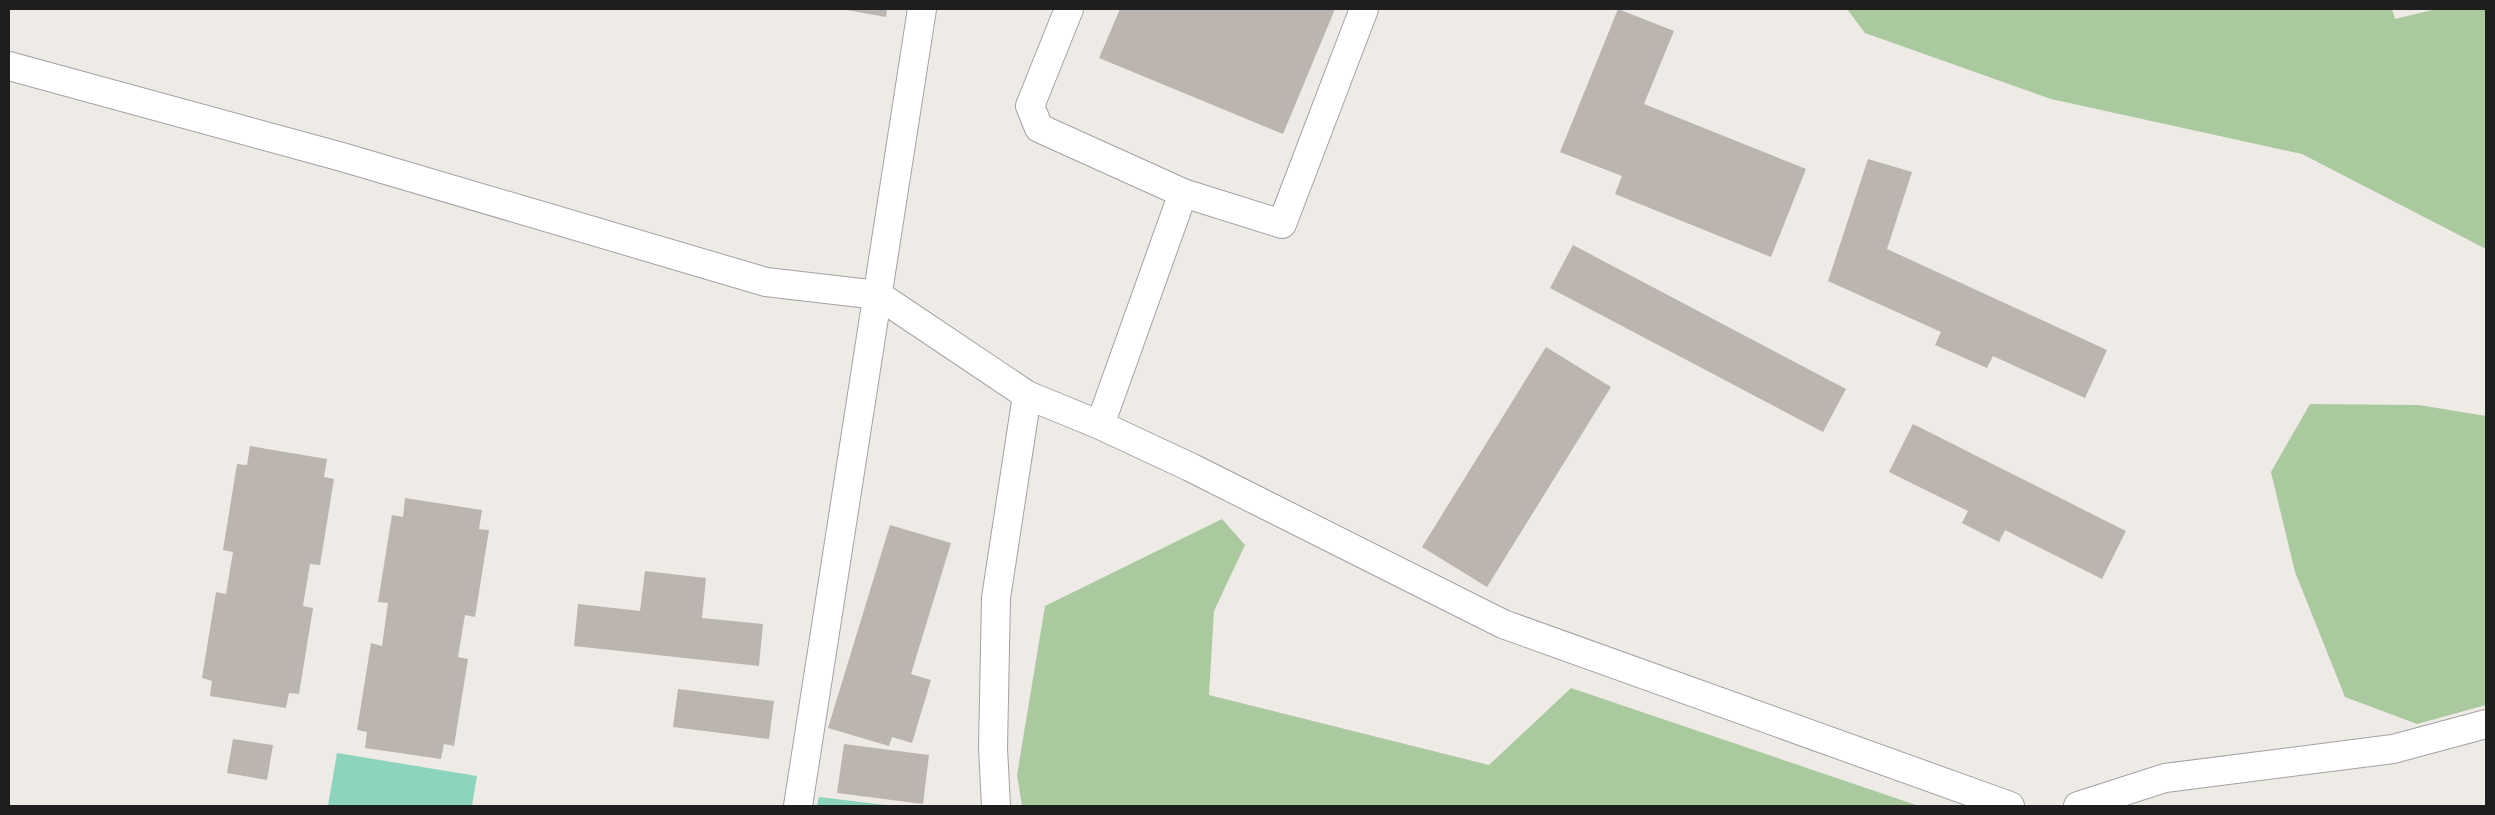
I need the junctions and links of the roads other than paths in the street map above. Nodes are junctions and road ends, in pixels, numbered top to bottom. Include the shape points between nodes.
1 (922, 9) edge
2 (1069, 9) edge
3 (1364, 9) edge
4 (9, 66) edge
5 (1183, 193) junction
6 (878, 295) junction
7 (1027, 395) junction
8 (1100, 424) junction
9 (2486, 724) edge
10 (798, 806) edge
11 (996, 806) edge
12 (2010, 806) edge
13 (2078, 806) edge

1 - 6 street
2 - 5 street via 1030,106 1039,128
3 - 5 street via 1282,224
4 - 6 street via 342,157 766,282
5 - 8 street
6 - 7 street
6 - 10 street
7 - 8 street
7 - 11 street via 996,598 993,748
8 - 12 street via 1503,624
9 - 13 street via 2394,749 2165,778

